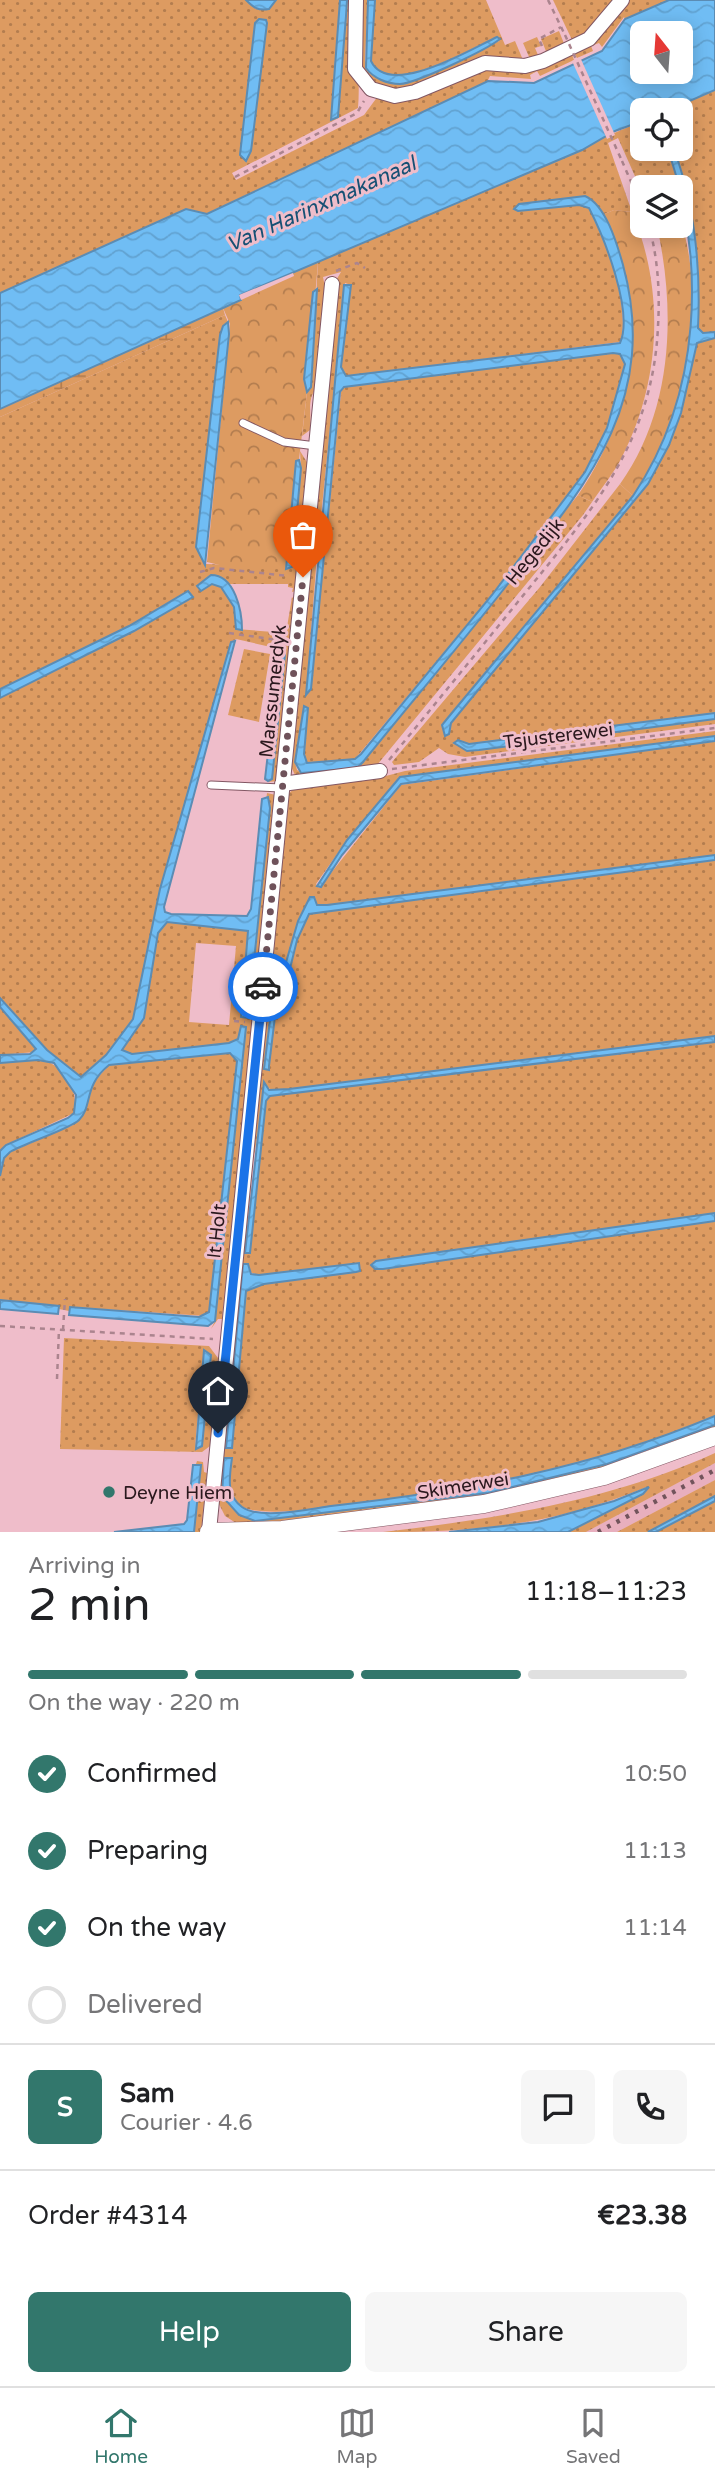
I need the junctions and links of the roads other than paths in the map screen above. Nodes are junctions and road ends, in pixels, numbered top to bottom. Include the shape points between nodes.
1 (356, 0) edge
2 (622, 0) edge
3 (332, 284) road end
4 (243, 423) dead end
5 (316, 446) junction
6 (380, 771) road end
7 (211, 785) dead end
8 (281, 786) junction
9 (269, 935) joint
10 (715, 1436) edge
11 (209, 1532) edge

1 - 2 street via 354,64 361,80 388,96 404,95 485,64 530,65 562,52 595,34
3 - 5 street, Marssumerdyk
4 - 5 lane via 284,442
5 - 8 street, Marssumerdyk
6 - 8 street
7 - 8 lane
8 - 9 street, Marssumerdyk
9 - 11 street, It Holt
10 - 11 street, Skimerwei via 604,1476 484,1504 282,1530

